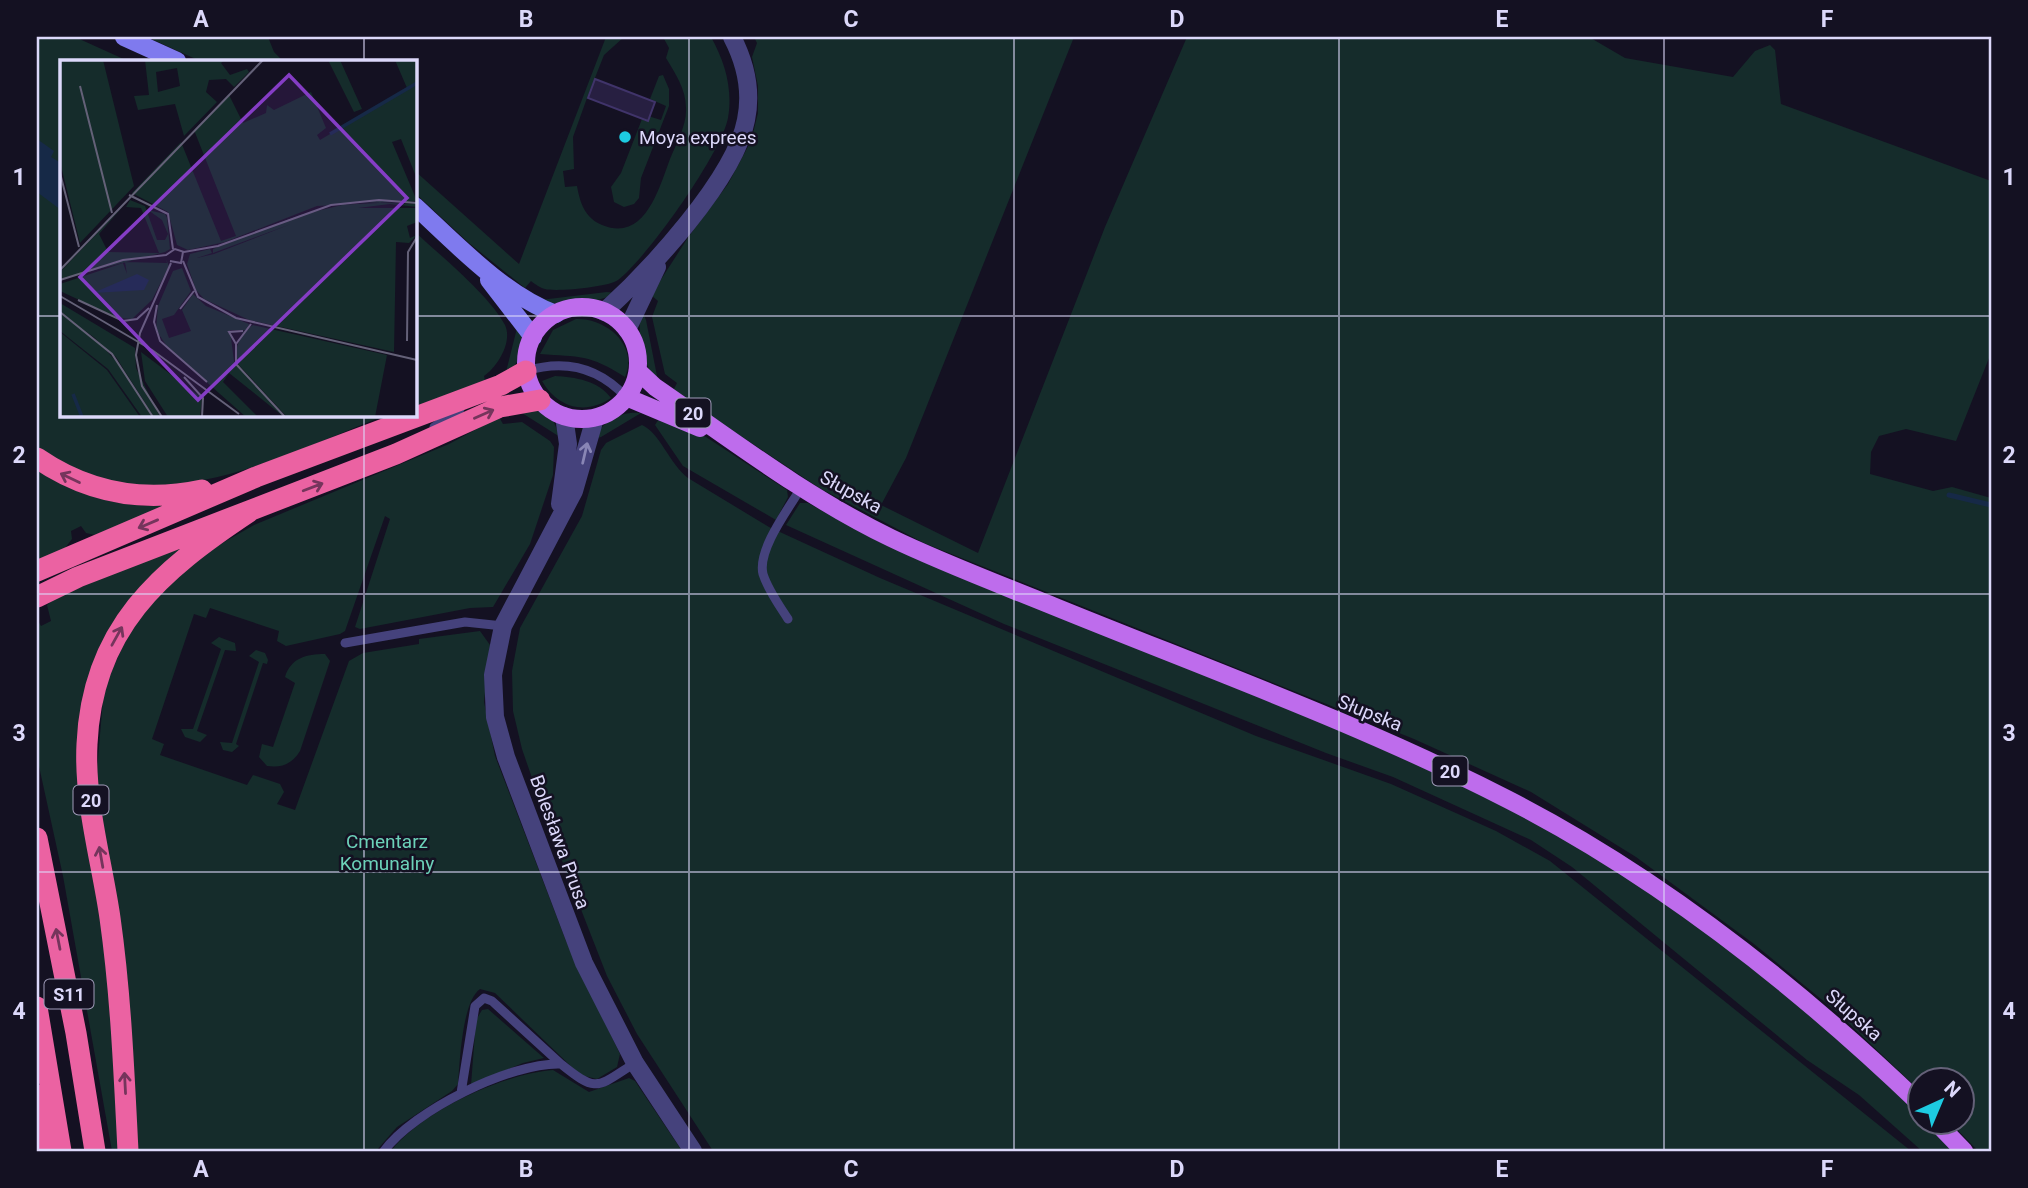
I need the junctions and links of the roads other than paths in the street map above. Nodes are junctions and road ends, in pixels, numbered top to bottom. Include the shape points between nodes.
1 (124, 37) edge
2 (732, 37) edge
3 (175, 60) edge
4 (416, 207) edge
5 (669, 246) junction
6 (469, 256) junction
7 (604, 312) junction
8 (556, 314) junction
9 (627, 330) junction
10 (533, 337) junction
11 (526, 371) junction
12 (638, 371) junction
13 (487, 390) junction
14 (626, 397) junction
15 (540, 400) junction
16 (564, 416) junction
17 (595, 418) junction
18 (749, 453) junction
19 (396, 454) junction
20 (37, 458) edge
21 (256, 477) junction
22 (801, 488) junction
23 (250, 512) junction
24 (554, 531) junction
25 (37, 571) edge
26 (37, 597) edge
27 (788, 619) dead end
28 (503, 626) junction
29 (345, 643) dead end
30 (37, 838) edge
31 (37, 1007) edge
32 (37, 1016) edge
33 (635, 1063) junction
34 (561, 1064) junction
35 (1906, 1091) edge
36 (461, 1093) junction
37 (1950, 1136) edge
38 (42, 1151) edge
39 (61, 1151) edge
40 (95, 1151) edge
41 (128, 1151) edge
42 (384, 1151) edge
43 (693, 1151) edge
44 (1964, 1151) edge

1 - 3 main road
2 - 5 street via 748,89 743,132 727,166
4 - 6 main road
5 - 7 street
5 - 9 street
6 - 8 main road via 530,302
6 - 10 main road
7 - 8 main road via 581,307
7 - 9 main road
8 - 10 main road
9 - 12 main road via 636,350
10 - 11 main road
11 - 13 highway
11 - 14 lane via 557,364 573,366 603,377
11 - 15 main road
12 - 14 main road
12 - 18 main road, Słupska / 20
13 - 19 lane
13 - 21 highway
14 - 17 main road
14 - 18 main road, Słupska / 20
15 - 16 main road
19 -> 15 highway, 20 via 500,407
16 - 17 main road
16 - 24 street, Bolesława Prusa via 566,470
24 -> 17 street, Bolesława Prusa via 577,481
18 - 22 main road, Słupska / 20
23 -> 19 highway, 20
21 -> 20 highway via 171,497 136,497 83,484
21 -> 25 highway
22 - 27 lane via 762,562 769,587
22 - 35 main road, Słupska / 20 via 920,551 1409,752 1539,816 1654,886 1749,955
23 - 26 highway
41 -> 23 highway, 20 via 118,972 89,788 86,745 91,706 110,648 153,584 206,540
24 - 28 street, Bolesława Prusa
28 - 29 lane via 475,621
28 - 33 street, Bolesława Prusa via 493,675 499,737 565,918
40 -> 30 highway, S11
31 - 39 highway, S11
32 - 38 highway
33 - 34 lane via 594,1085
33 - 43 street, Bolesława Prusa
34 - 36 lane via 533,1065
34 - 36 lane via 484,998 475,1006
36 - 42 lane via 394,1138
37 - 44 main road

